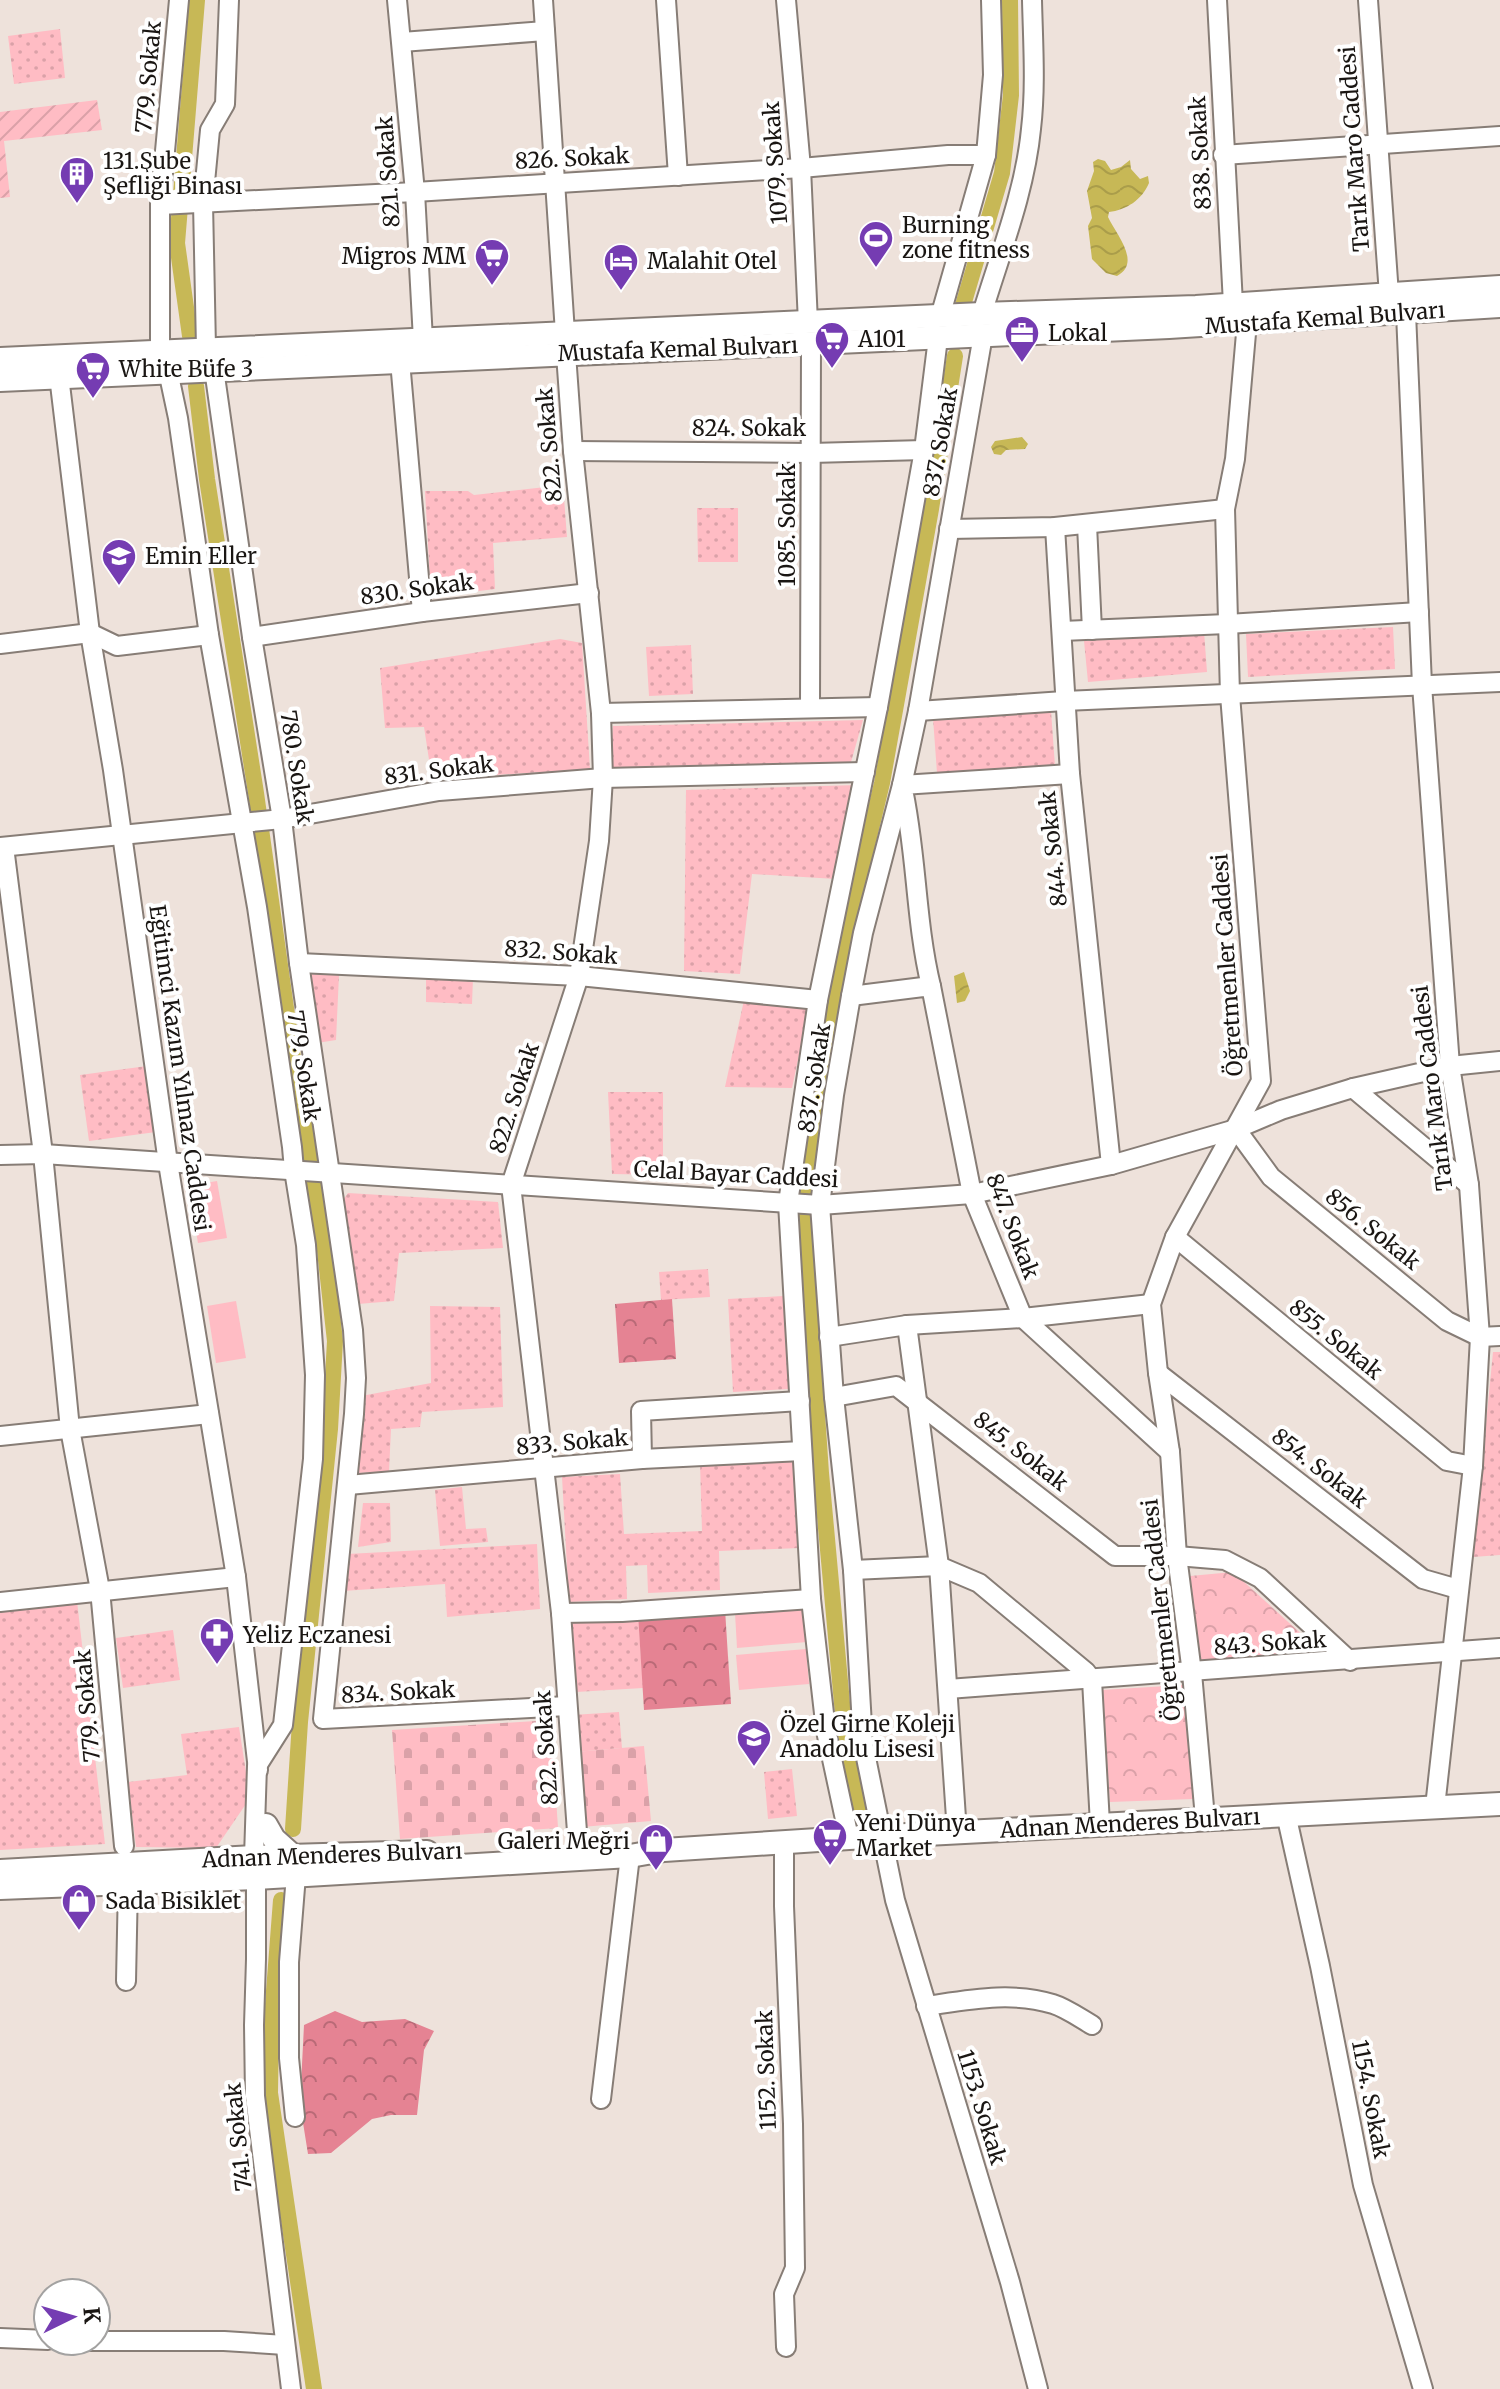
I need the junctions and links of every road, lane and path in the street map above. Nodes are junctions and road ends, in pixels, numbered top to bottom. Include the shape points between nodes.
1 (179, 0) edge
2 (229, 0) edge
3 (397, 0) edge
4 (543, 0) edge
5 (666, 0) edge
6 (786, 0) edge
7 (991, 0) edge
8 (1032, 0) edge
9 (1217, 0) edge
10 (1368, 0) edge
11 (545, 31) junction
12 (402, 42) junction
13 (1500, 136) edge
14 (1378, 145) junction
15 (986, 155) junction
16 (1223, 155) junction
17 (801, 168) junction
18 (678, 176) junction
19 (556, 183) junction
20 (415, 192) junction
21 (203, 203) junction
22 (160, 205) junction
23 (1500, 287) edge
24 (1389, 295) junction
25 (1233, 304) junction
26 (1500, 306) edge
27 (1406, 313) junction
28 (1247, 322) junction
29 (982, 324) junction
30 (939, 328) junction
31 (810, 333) junction
32 (423, 340) junction
33 (565, 344) junction
34 (210, 358) junction
35 (0, 359) edge
36 (164, 361) junction
37 (400, 361) junction
38 (59, 376) junction
39 (0, 380) edge
40 (924, 450) junction
41 (573, 451) junction
42 (811, 453) junction
43 (1225, 509) junction
44 (1087, 525) junction
45 (1055, 527) junction
46 (949, 529) junction
47 (589, 593) junction
48 (422, 612) junction
49 (1419, 612) junction
50 (1227, 624) junction
51 (1092, 630) junction
52 (1062, 631) junction
53 (90, 633) junction
54 (209, 635) junction
55 (252, 637) junction
56 (0, 644) edge
57 (1500, 682) edge
58 (1422, 685) junction
59 (1230, 695) junction
60 (1064, 701) junction
61 (810, 707) junction
62 (878, 707) junction
63 (918, 711) junction
64 (601, 713) junction
65 (865, 772) junction
66 (1070, 774) junction
67 (603, 778) junction
68 (902, 785) junction
69 (282, 819) junction
70 (242, 823) junction
71 (122, 836) junction
72 (2, 847) edge
73 (299, 963) junction
74 (579, 976) junction
75 (931, 986) junction
76 (851, 996) junction
77 (818, 1000) junction
78 (1500, 1061) edge
79 (1450, 1066) junction
80 (1353, 1088) junction
81 (1236, 1129) junction
82 (43, 1154) junction
83 (0, 1155) edge
84 (168, 1163) junction
85 (1111, 1165) junction
86 (294, 1170) junction
87 (331, 1173) junction
88 (511, 1185) junction
89 (1469, 1185) junction
90 (972, 1194) junction
91 (788, 1203) junction
92 (820, 1205) junction
93 (1175, 1237) junction
94 (1151, 1304) junction
95 (1023, 1318) junction
96 (907, 1325) junction
97 (1500, 1336) edge
98 (829, 1337) junction
99 (1480, 1337) junction
100 (1158, 1373) junction
101 (834, 1397) junction
102 (917, 1400) junction
103 (800, 1401) junction
104 (209, 1414) junction
105 (70, 1429) junction
106 (0, 1436) edge
107 (802, 1451) junction
108 (1170, 1452) junction
109 (642, 1459) junction
110 (1473, 1466) junction
111 (544, 1469) junction
112 (348, 1485) junction
113 (1177, 1556) junction
114 (939, 1566) junction
115 (853, 1570) junction
116 (236, 1577) junction
117 (1458, 1589) junction
118 (100, 1590) junction
119 (811, 1599) junction
120 (0, 1602) edge
121 (561, 1613) junction
122 (1500, 1648) edge
123 (1451, 1651) junction
124 (1350, 1661) junction
125 (1192, 1673) junction
126 (1092, 1680) junction
127 (948, 1689) junction
128 (567, 1706) junction
129 (257, 1766) junction
130 (1500, 1804) edge
131 (1435, 1807) junction
132 (1286, 1814) junction
133 (1205, 1818) junction
134 (1100, 1824) junction
135 (266, 1825) junction
136 (957, 1833) junction
137 (883, 1837) junction
138 (849, 1838) junction
139 (784, 1842) junction
140 (124, 1846) dead end
141 (664, 1850) junction
142 (578, 1852) junction
143 (630, 1856) junction
144 (294, 1866) junction
145 (262, 1867) junction
146 (0, 1871) edge
147 (128, 1883) junction
148 (0, 1888) edge
149 (126, 1981) dead end
150 (926, 2006) junction
151 (1092, 2025) dead end
152 (601, 2099) dead end
153 (295, 2117) dead end
154 (0, 2338) edge
155 (32, 2339) edge
156 (112, 2341) edge
157 (285, 2345) junction
158 (786, 2347) dead end
159 (291, 2389) edge
160 (1038, 2389) edge
161 (1423, 2389) edge

1 - 22 street, 779. Sokak
2 - 21 street, 780. Sokak via 225,104 210,130
3 - 12 street, 821. Sokak
4 - 11 street, 822. Sokak
5 - 18 street
6 - 17 street, 1079. Sokak
7 - 15 street, 837. Sokak via 993,75
8 - 29 street, 837. Sokak via 1031,130 1023,180
9 - 16 street, 838. Sokak
10 - 14 street, Tarık Maro Caddesi
11 - 12 street
11 - 19 street, 822. Sokak
12 - 20 street, 821. Sokak
13 - 14 street
14 - 16 street
14 - 24 street, Tarık Maro Caddesi
15 - 17 street, 826. Sokak
15 - 30 street, 837. Sokak
16 - 25 street, 838. Sokak
17 - 18 street, 826. Sokak
17 - 31 street, 1079. Sokak
18 - 19 street, 826. Sokak
19 - 20 street, 826. Sokak
19 - 33 street, 822. Sokak
20 - 21 street, 826. Sokak
20 - 32 street, 821. Sokak
21 - 22 street, 826. Sokak
21 - 34 street, 780. Sokak
22 - 36 street, 779. Sokak
23 - 24 main road, Mustafa Kemal Bulvarı
24 - 25 main road, Mustafa Kemal Bulvarı
25 - 29 main road, Mustafa Kemal Bulvarı
26 - 27 main road, Mustafa Kemal Bulvarı
27 - 28 main road, Mustafa Kemal Bulvarı
27 - 49 street, Tarık Maro Caddesi
28 - 29 main road, Mustafa Kemal Bulvarı
28 - 43 street, Öğretmenler Caddesi via 1235,459
29 - 30 main road, Mustafa Kemal Bulvarı
29 - 46 street, 837. Sokak
30 - 31 main road, Mustafa Kemal Bulvarı
30 - 40 street, 837. Sokak
31 - 33 main road, Mustafa Kemal Bulvarı
31 - 42 street, 1085. Sokak
32 - 33 main road, Mustafa Kemal Bulvarı
32 - 34 main road, Mustafa Kemal Bulvarı
33 - 37 main road, Mustafa Kemal Bulvarı
33 - 41 street, 822. Sokak
34 - 36 main road, Mustafa Kemal Bulvarı
34 - 37 main road, Mustafa Kemal Bulvarı
34 - 55 street, 780. Sokak
35 - 36 main road, Mustafa Kemal Bulvarı
36 - 38 main road, Mustafa Kemal Bulvarı
36 - 54 street, 779. Sokak via 178,418
37 - 48 street
38 - 39 main road, Mustafa Kemal Bulvarı
38 - 53 street, Eğitimci Kazım Yılmaz Caddesi
40 - 42 street, 824. Sokak
40 - 62 street, 837. Sokak
41 - 42 street, 824. Sokak
41 - 47 street, 822. Sokak
42 - 61 street, 1085. Sokak
43 - 44 street
43 - 50 street, Öğretmenler Caddesi
44 - 45 street
44 - 51 street
45 - 46 street
45 - 52 street, 844. Sokak
46 - 63 street, 837. Sokak
47 - 48 street, 830. Sokak
47 - 64 street, 822. Sokak
48 - 55 street, 830. Sokak
49 - 50 street
49 - 58 street, Tarık Maro Caddesi
50 - 51 street
50 - 59 street, Öğretmenler Caddesi
51 - 52 street
52 - 60 street, 844. Sokak
53 - 54 street via 117,646
53 - 56 street
53 - 71 street, Eğitimci Kazım Yılmaz Caddesi
54 - 70 street, 779. Sokak
55 - 69 street, 780. Sokak
57 - 58 street
58 - 59 street
58 - 79 street, Tarık Maro Caddesi
59 - 60 street
59 - 81 street, Öğretmenler Caddesi via 1261,1081
60 - 63 street
60 - 66 street, 844. Sokak
61 - 62 street
61 - 64 street
62 - 65 street, 837. Sokak
63 - 68 street, 837. Sokak
64 - 67 street, 822. Sokak
65 - 67 street, 831. Sokak
65 - 77 street, 837. Sokak
66 - 68 street
66 - 85 street, 844. Sokak
67 - 69 street, 831. Sokak via 439,791
67 - 74 street, 822. Sokak
68 - 75 street, 847. Sokak
68 - 76 street, 837. Sokak
69 - 70 street, 831. Sokak
69 - 73 street, 780. Sokak
70 - 71 street, 831. Sokak
70 - 86 street, 779. Sokak
71 - 72 street, 831. Sokak
71 - 84 street, Eğitimci Kazım Yılmaz Caddesi
72 - 82 street, 779. Sokak
73 - 74 street, 832. Sokak
73 - 87 street, 780. Sokak
74 - 77 street, 832. Sokak
74 - 88 street, 822. Sokak
75 - 76 street
75 - 90 street, 847. Sokak
76 - 92 street, 837. Sokak
77 - 91 street, 837. Sokak
78 - 79 street, Celal Bayar Caddesi
79 - 80 street, Celal Bayar Caddesi
79 - 89 street, Tarık Maro Caddesi
80 - 81 street, Celal Bayar Caddesi
80 - 89 street
81 - 85 street, Celal Bayar Caddesi
81 - 93 street, Öğretmenler Caddesi
81 - 99 street, 856. Sokak via 1271,1177 1447,1321
82 - 83 street, Celal Bayar Caddesi
82 - 84 street, Celal Bayar Caddesi
82 - 105 street, 779. Sokak
84 - 86 street, Celal Bayar Caddesi
84 - 104 street, Eğitimci Kazım Yılmaz Caddesi
85 - 90 street, Celal Bayar Caddesi
86 - 87 street, Celal Bayar Caddesi
86 - 129 street, 779. Sokak via 306,1245 315,1375 313,1459 283,1725
87 - 88 street, Celal Bayar Caddesi
87 - 112 street, 780. Sokak via 355,1366
88 - 91 street, Celal Bayar Caddesi
88 - 111 street, 822. Sokak
89 - 99 street, Tarık Maro Caddesi
90 - 92 street, Celal Bayar Caddesi
90 - 95 street, 847. Sokak
91 - 92 street, Celal Bayar Caddesi
91 - 103 street, 837. Sokak
92 - 98 street, 837. Sokak
93 - 94 street, Öğretmenler Caddesi
93 - 110 street, 855. Sokak via 1447,1461
94 - 95 street
94 - 100 street, Öğretmenler Caddesi
95 - 96 street
95 - 108 street, 847. Sokak
96 - 98 street
96 - 102 street
97 - 99 street, 856. Sokak
98 - 101 street, 837. Sokak
99 - 110 street, Tarık Maro Caddesi
100 - 108 street, Öğretmenler Caddesi
100 - 117 street, 854. Sokak via 1423,1579
101 - 102 street, 845. Sokak via 896,1386
101 - 115 street, 837. Sokak
102 - 113 street, 845. Sokak via 1115,1556
102 - 114 street
103 - 107 street, 837. Sokak
103 - 109 street, 833. Sokak via 641,1411
104 - 105 street
104 - 116 street, Eğitimci Kazım Yılmaz Caddesi
105 - 106 street
105 - 118 street, 779. Sokak
107 - 109 street
107 - 119 street, 837. Sokak
108 - 113 street, Öğretmenler Caddesi
109 - 111 street, 833. Sokak
110 - 117 street, Tarık Maro Caddesi
111 - 112 street, 833. Sokak
111 - 121 street, 822. Sokak
112 - 128 street, 834. Sokak via 323,1719
113 - 124 street, 845. Sokak via 1225,1560 1260,1578
113 - 125 street, Öğretmenler Caddesi
114 - 115 street
114 - 126 street via 979,1583
114 - 127 street
115 - 137 street, 837. Sokak via 863,1743
116 - 118 street
116 - 129 street, Eğitimci Kazım Yılmaz Caddesi
117 - 123 street, Tarık Maro Caddesi
118 - 120 street
118 - 140 street, 779. Sokak
119 - 121 street
119 - 138 street, 837. Sokak via 826,1731
121 - 128 street, 822. Sokak
122 - 123 street, 843. Sokak
123 - 124 street, 843. Sokak
123 - 131 street, Tarık Maro Caddesi
124 - 125 street, 843. Sokak
125 - 126 street, 843. Sokak
125 - 133 street, Öğretmenler Caddesi
126 - 127 street, 843. Sokak
126 - 134 street
127 - 136 street
128 - 142 street, 822. Sokak
129 - 135 street, Eğitimci Kazım Yılmaz Caddesi
129 - 145 street, Eğitimci Kazım Yılmaz Caddesi
130 - 131 main road, Adnan Menderes Bulvarı
131 - 132 main road, Adnan Menderes Bulvarı
132 - 133 main road, Adnan Menderes Bulvarı
132 - 161 street, 1154. Sokak via 1363,2185
133 - 134 main road, Adnan Menderes Bulvarı
134 - 136 main road, Adnan Menderes Bulvarı
135 - 144 main road
135 - 145 street, Eğitimci Kazım Yılmaz Caddesi
136 - 137 main road, Adnan Menderes Bulvarı
137 - 138 main road, Adnan Menderes Bulvarı
137 - 150 street, 1153. Sokak
138 - 139 main road, Adnan Menderes Bulvarı
139 - 141 main road, Adnan Menderes Bulvarı
139 - 158 street, 1152. Sokak via 795,2268 784,2294
141 - 142 main road, Adnan Menderes Bulvarı
141 - 143 main road, Adnan Menderes Bulvarı
142 - 143 main road, Adnan Menderes Bulvarı
142 - 144 main road, Adnan Menderes Bulvarı
143 - 152 street
144 - 145 main road, Adnan Menderes Bulvarı
144 - 153 street via 289,2058
145 - 146 main road, Adnan Menderes Bulvarı
145 - 147 main road, Adnan Menderes Bulvarı
145 - 157 street, 741. Sokak via 255,2096
147 - 148 main road, Adnan Menderes Bulvarı
147 - 149 street
150 - 151 street via 984,1997 1020,1998 1055,2004
150 - 160 street, 1153. Sokak
154 - 155 street
156 - 157 street
157 - 159 street, 741. Sokak

